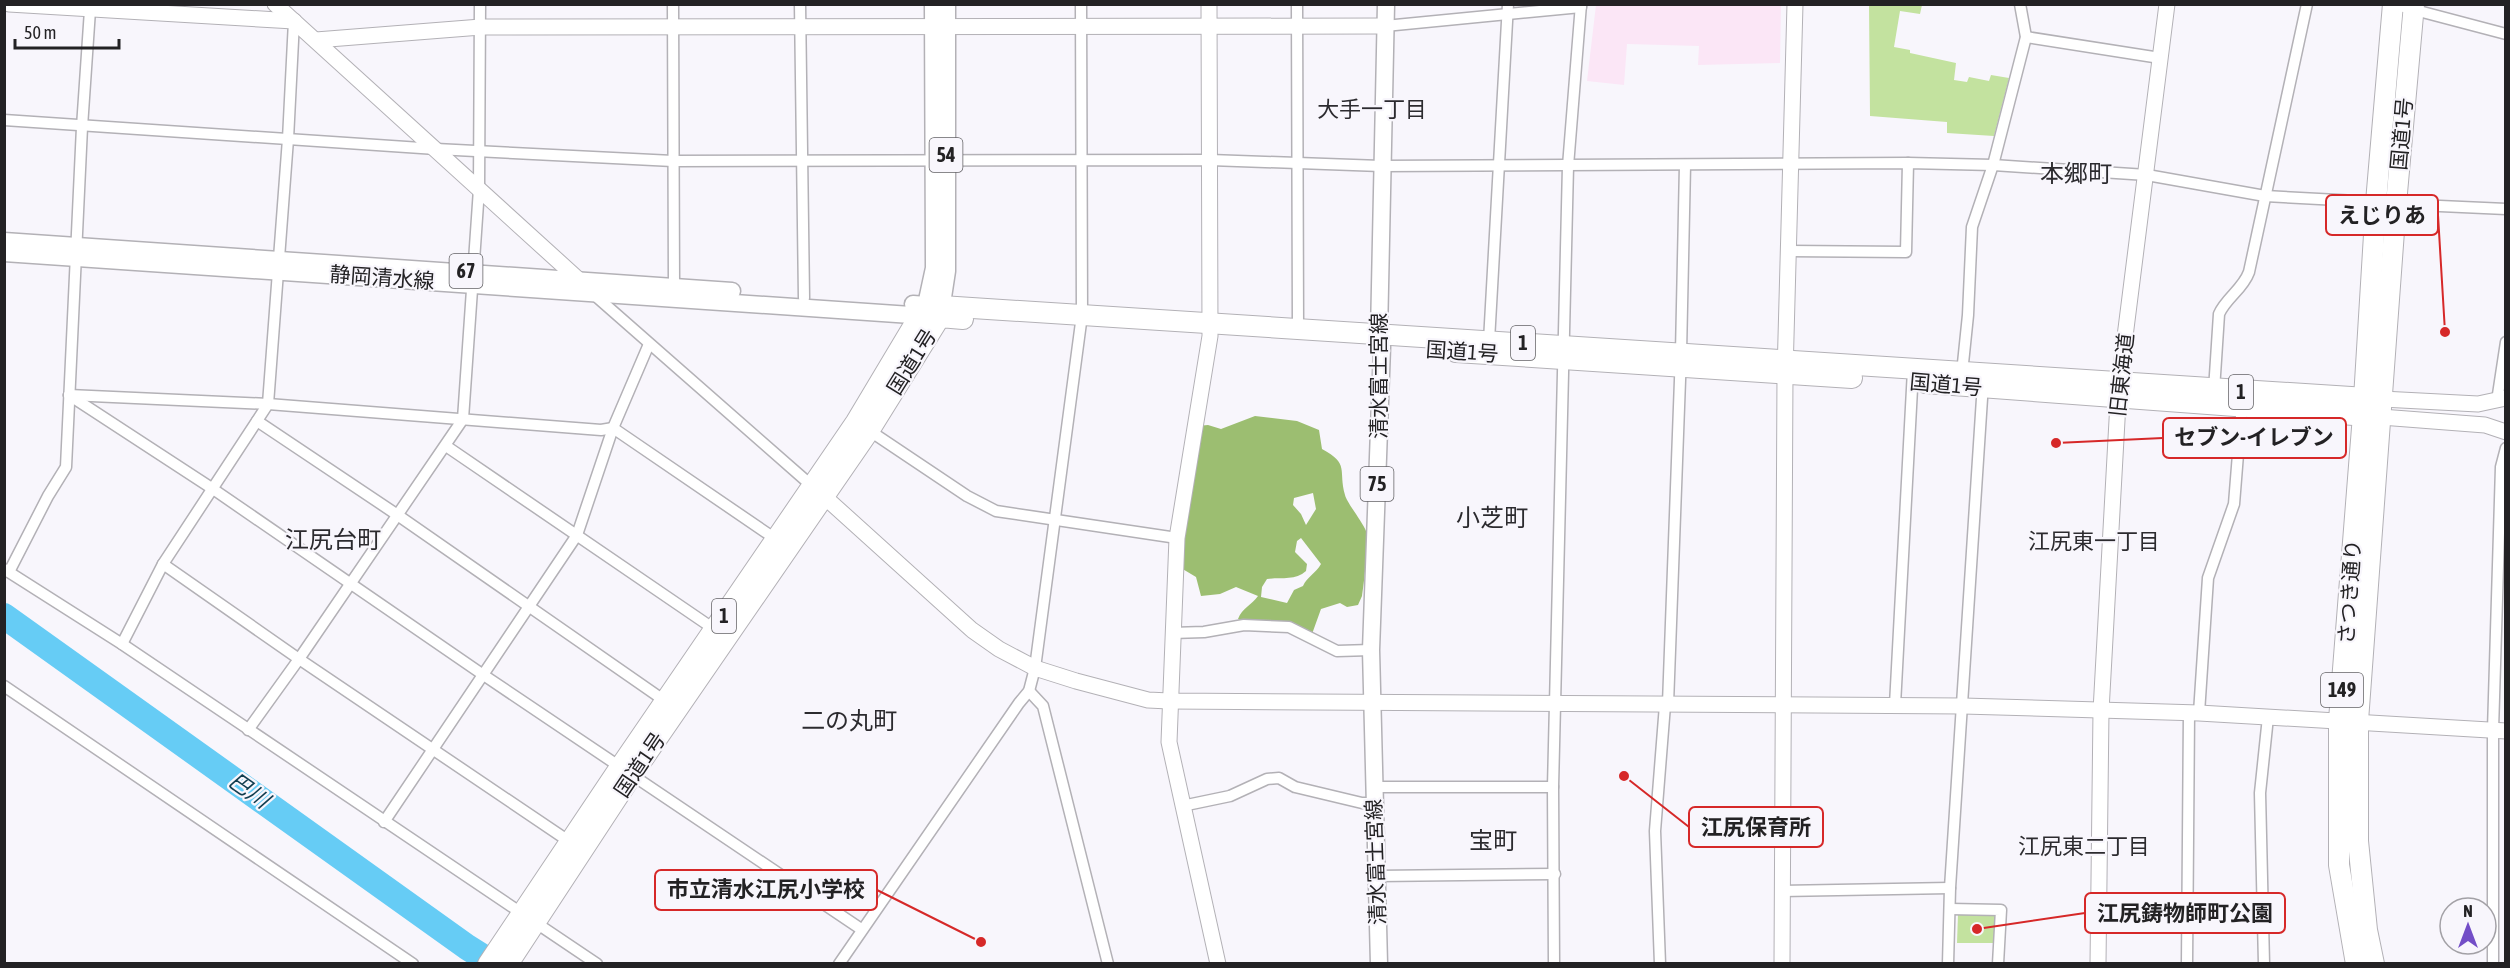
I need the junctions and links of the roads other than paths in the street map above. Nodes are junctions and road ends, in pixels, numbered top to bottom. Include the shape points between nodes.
1 (9, 4) edge
2 (276, 4) edge
3 (480, 4) edge
4 (674, 4) edge
5 (800, 4) edge
6 (933, 4) edge
7 (947, 4) edge
8 (1081, 4) edge
9 (1209, 4) edge
10 (1297, 4) edge
11 (1386, 4) edge
12 (1795, 4) edge
13 (2020, 4) edge
14 (2167, 4) edge
15 (2307, 4) edge
16 (1581, 6) edge
17 (2401, 6) edge
18 (87, 7) edge
19 (1508, 9) edge
20 (294, 21) junction
21 (1209, 26) junction
22 (1297, 26) junction
23 (1385, 26) junction
24 (481, 27) junction
25 (940, 27) junction
26 (1081, 27) junction
27 (674, 28) junction
28 (801, 28) junction
29 (2505, 34) edge
30 (2026, 37) junction
31 (316, 40) junction
32 (2160, 58) junction
33 (4, 120) edge
34 (82, 127) junction
35 (288, 139) junction
36 (436, 149) junction
37 (480, 150) junction
38 (802, 160) junction
39 (1210, 160) junction
40 (673, 161) junction
41 (940, 161) junction
42 (1082, 161) junction
43 (1296, 162) junction
44 (1908, 163) junction
45 (1498, 165) junction
46 (1685, 165) junction
47 (1792, 165) junction
48 (1993, 165) junction
49 (1381, 166) junction
50 (1568, 166) junction
51 (2147, 175) junction
52 (479, 189) junction
53 (2265, 196) junction
54 (2376, 202) junction
55 (2396, 204) junction
56 (2505, 209) edge
57 (4, 241) edge
58 (1789, 251) junction
59 (76, 252) junction
60 (4, 253) edge
61 (280, 264) junction
62 (472, 278) junction
63 (579, 280) junction
64 (674, 286) junction
65 (591, 292) junction
66 (804, 298) junction
67 (932, 311) junction
68 (1081, 321) junction
69 (1298, 328) junction
70 (1210, 329) junction
71 (1380, 340) junction
72 (1489, 341) junction
73 (2505, 342) edge
74 (650, 344) junction
75 (1563, 352) junction
76 (1681, 360) junction
77 (1786, 367) junction
78 (1962, 373) junction
79 (1913, 376) junction
80 (1983, 382) junction
81 (2214, 390) junction
82 (2119, 391) junction
83 (69, 395) junction
84 (2243, 399) junction
85 (2501, 399) edge
86 (268, 404) junction
87 (2373, 408) junction
88 (463, 419) junction
89 (257, 421) junction
90 (863, 427) junction
91 (613, 428) junction
92 (2505, 432) edge
93 (446, 446) junction
94 (2505, 448) edge
95 (213, 489) junction
96 (818, 491) junction
97 (396, 514) junction
98 (1055, 519) junction
99 (577, 535) junction
100 (1177, 538) junction
101 (777, 540) junction
102 (163, 564) junction
103 (7, 570) edge
104 (350, 584) junction
105 (529, 605) junction
106 (714, 629) junction
107 (1172, 633) junction
108 (122, 644) junction
109 (1371, 650) junction
110 (299, 659) junction
111 (1035, 668) junction
112 (482, 674) junction
113 (4, 686) edge
114 (1029, 691) junction
115 (665, 701) junction
116 (1169, 701) junction
117 (1372, 704) junction
118 (1555, 705) junction
119 (1666, 705) junction
120 (1895, 705) junction
121 (1782, 706) junction
122 (1964, 706) junction
123 (2101, 711) junction
124 (2194, 713) junction
125 (2268, 717) junction
126 (2349, 721) junction
127 (248, 730) junction
128 (2499, 730) edge
129 (432, 750) junction
130 (626, 771) junction
131 (1553, 787) junction
132 (1374, 795) junction
133 (1182, 806) junction
134 (384, 822) junction
135 (570, 842) junction
136 (1555, 874) junction
137 (1377, 876) junction
138 (1950, 888) junction
139 (1781, 891) junction
140 (1950, 909) junction
141 (526, 923) junction
142 (861, 929) junction
143 (413, 963) edge
144 (488, 963) edge
145 (508, 963) edge
146 (597, 963) edge
147 (839, 963) edge
148 (1108, 963) edge
149 (1218, 963) edge
150 (1379, 963) edge
151 (1554, 963) edge
152 (1660, 963) edge
153 (1782, 963) edge
154 (1948, 963) edge
155 (1998, 963) edge
156 (2098, 963) edge
157 (2187, 963) edge
158 (2264, 963) edge
159 (2356, 963) edge
160 (2374, 963) edge
161 (2493, 963) edge

1 - 18 street
2 - 20 street
3 - 24 street
4 - 27 street
5 - 28 street
6 - 25 main road, 54
7 - 25 main road, 54
8 - 26 street
9 - 21 street
10 - 22 street
11 - 23 main road, 清水富士宮線 / 75
12 - 47 street
13 - 30 street
14 - 32 street, 旧東海道
15 - 53 street
16 - 19 street
16 - 50 street
17 - 29 street
17 - 54 highway, 国道1号
17 - 55 highway, 国道1号
18 - 20 street
18 - 34 street
19 - 23 street
19 - 45 street
20 - 31 street
20 - 35 street
21 - 22 street
21 - 26 street
21 - 39 street
22 - 23 street
22 - 43 street
23 - 49 main road, 清水富士宮線 / 75
24 - 27 street
24 - 31 street
24 - 37 street
25 - 26 street
25 - 28 street
25 - 41 main road, 54
26 - 42 street
27 - 28 street
27 - 40 street
28 - 38 street
30 - 32 street
30 - 48 street
31 - 36 street
32 - 51 street, 旧東海道
33 - 34 street
34 - 35 street
34 - 59 street
35 - 36 street
35 - 61 street
36 - 37 street
36 - 52 street
37 - 40 street
37 - 52 street
38 - 40 street
38 - 41 street
38 - 66 street
39 - 42 street
39 - 43 street
39 - 70 street
40 - 64 street
41 - 42 street
41 - 67 main road, 54
42 - 68 street
43 - 49 street
43 - 69 street
44 - 47 street
44 - 48 street
44 - 58 street via 1906,252
45 - 49 street
45 - 50 street
45 - 72 street
46 - 47 street
46 - 50 street
46 - 76 street
47 - 58 street
48 - 51 street
48 - 78 street via 1972,227
49 - 71 main road, 清水富士宮線 / 75
50 - 75 street
51 - 53 street
51 - 82 street, 旧東海道
52 - 62 street
52 - 63 street
53 - 54 street
53 - 81 street via 2246,281 2219,314
54 - 87 highway, 国道1号
55 - 56 street
55 - 87 highway, 国道1号
57 - 59 main road, 静岡清水線 / 67
58 - 77 street
59 - 60 main road, 静岡清水線 / 67
59 - 61 main road, 静岡清水線 / 67
59 - 83 street
61 - 62 main road, 静岡清水線 / 67
61 - 86 street
62 - 63 main road, 静岡清水線 / 67
62 - 65 main road, 静岡清水線 / 67
62 - 88 street
63 - 64 main road, 静岡清水線 / 67
63 - 65 street
64 - 66 main road, 静岡清水線 / 67
65 - 67 main road, 静岡清水線 / 67
65 - 74 street
66 - 67 main road, 静岡清水線 / 67
67 - 68 highway, 国道1号 / 1
67 - 90 highway, 国道1号 / 1
68 - 70 highway, 国道1号 / 1
68 - 98 street
69 - 70 highway, 国道1号 / 1
69 - 71 highway, 国道1号 / 1
70 - 71 highway, 国道1号 / 1
70 - 100 street
71 - 72 highway, 国道1号 / 1
71 - 75 highway, 国道1号 / 1
71 - 109 main road, 清水富士宮線 / 75
72 - 75 highway, 国道1号 / 1
73 - 85 street
74 - 91 street
74 - 96 street
75 - 76 highway, 国道1号 / 1
75 - 118 street
76 - 77 highway, 国道1号 / 1
76 - 119 street
77 - 79 highway, 国道1号 / 1
77 - 121 street
78 - 79 highway, 国道1号 / 1
78 - 80 highway, 国道1号 / 1
79 - 80 highway, 国道1号 / 1
79 - 120 street
80 - 82 highway, 国道1号 / 1
80 - 122 street
81 - 82 highway, 国道1号 / 1
81 - 84 highway, 国道1号 / 1
82 - 84 highway, 国道1号 / 1
82 - 123 street, 旧東海道
83 - 86 street
83 - 95 street
83 - 103 street via 66,467
84 - 87 highway, 国道1号 / 1
84 - 124 street via 2234,504 2208,578
85 - 87 street via 2478,404
86 - 88 street
86 - 89 street
87 - 92 street via 2485,425
87 - 126 highway, さつき通り / 149
88 - 91 street
88 - 93 street
89 - 95 street
89 - 97 street
90 - 96 highway, 国道1号 / 1
90 - 98 street via 996,511
91 - 99 street
91 - 101 street
93 - 97 street
93 - 99 street
94 - 128 street via 2501,467
95 - 102 street
95 - 104 street
96 - 101 highway, 国道1号 / 1
96 - 111 street via 972,630
96 - 130 highway, 国道1号 / 1 via 790,549
97 - 104 street
97 - 105 street
98 - 100 street
98 - 111 street
99 - 105 street
99 - 106 street
100 - 107 street
101 - 106 highway, 国道1号 / 1
102 - 108 street
102 - 110 street
103 - 108 street
104 - 110 street
104 - 112 street
105 - 112 street
105 - 115 street
106 - 115 highway, 国道1号 / 1
107 - 109 street via 1244,625 1289,627 1337,651
107 - 116 street
108 - 127 street
109 - 117 main road, 清水富士宮線 / 75
110 - 127 street
110 - 129 street
111 - 114 street
111 - 116 street via 1138,697
112 - 129 street
112 - 130 street
113 - 143 street
114 - 142 street
114 - 148 street via 1043,706
115 - 130 highway, 国道1号 / 1
116 - 117 street
116 - 133 street via 1169,742
117 - 118 street
117 - 132 main road, 清水富士宮線 / 75
118 - 119 street
118 - 131 street
119 - 121 street
119 - 152 street via 1655,831
120 - 121 street
120 - 122 street
121 - 139 street
122 - 123 street
122 - 138 street
123 - 124 street
123 - 156 street, 旧東海道
124 - 125 street
124 - 157 street
125 - 126 street
125 - 158 street via 2260,793
126 - 128 street
126 - 159 highway, さつき通り / 149 via 2338,865
126 - 160 highway, さつき通り / 149 via 2367,930
127 - 134 street
128 - 161 street
129 - 134 street
129 - 135 street
130 - 135 highway, 国道1号 / 1
130 - 141 highway, 国道1号 / 1
130 - 142 street
131 - 132 street
131 - 136 street
132 - 133 street via 1362,803 1295,787 1279,778 1267,779 1230,796
132 - 137 main road, 清水富士宮線 / 75
133 - 149 street
134 - 141 street
135 - 141 highway, 国道1号 / 1
136 - 137 street
136 - 151 street
137 - 150 main road, 清水富士宮線 / 75
138 - 139 street
138 - 140 street
139 - 153 street
140 - 154 street
140 - 155 street via 2001,910
141 - 144 highway, 国道1号 / 1
141 - 145 highway, 国道1号 / 1
141 - 146 street
142 - 147 street

